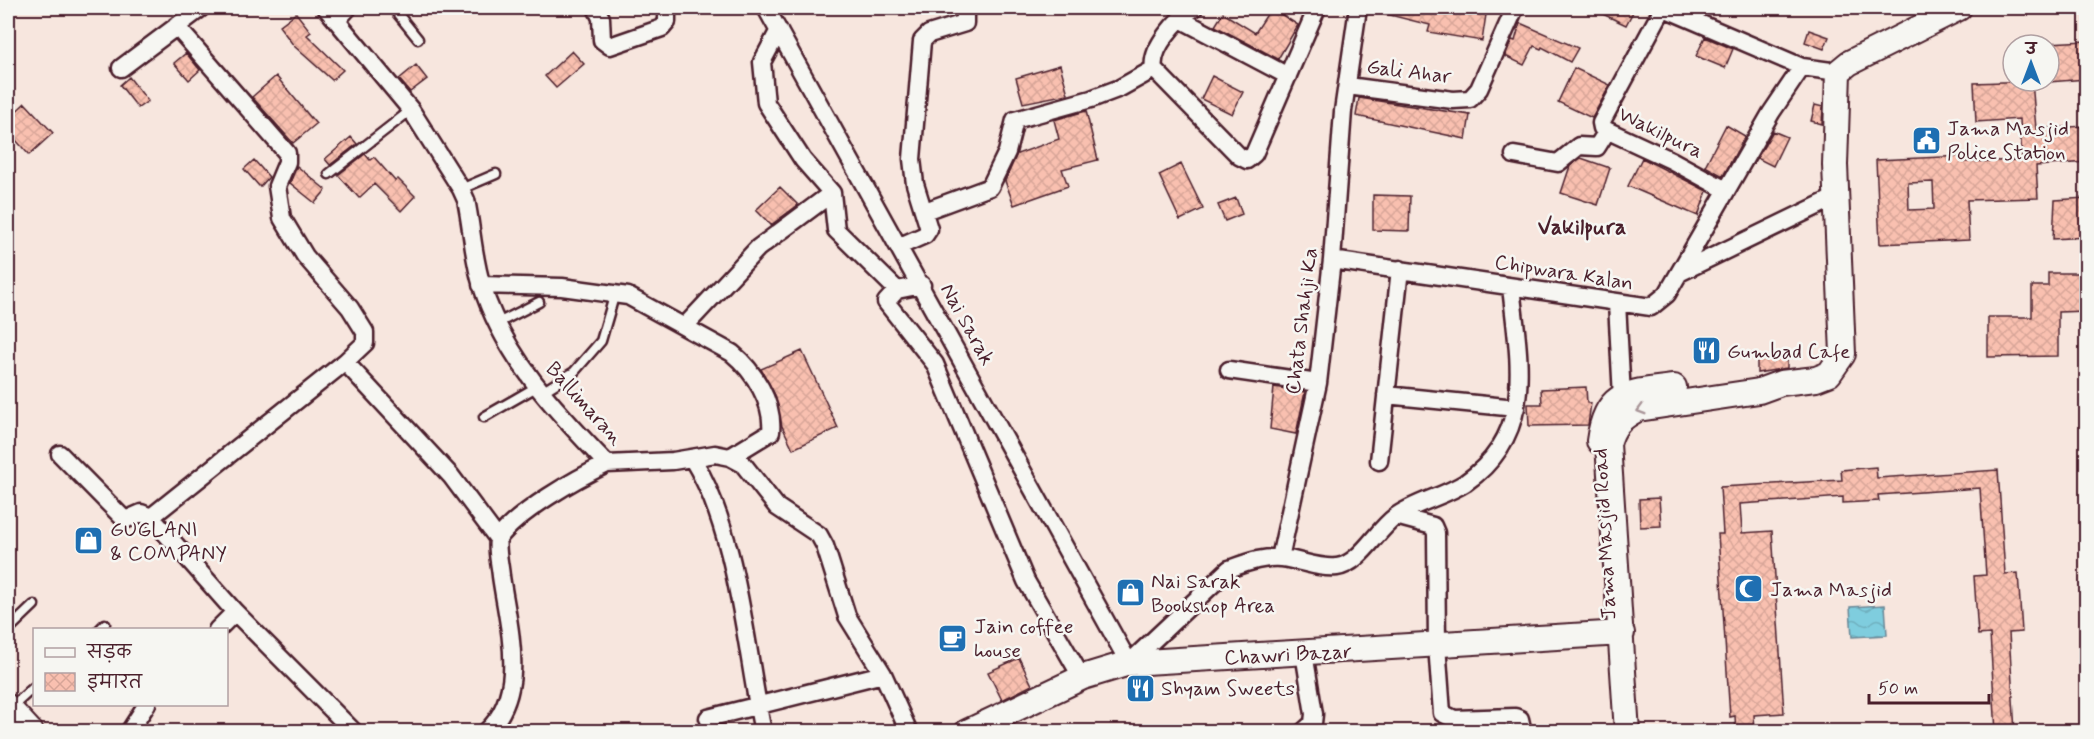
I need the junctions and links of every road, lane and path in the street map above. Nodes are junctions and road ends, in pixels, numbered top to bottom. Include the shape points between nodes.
1 (201, 8) edge
2 (393, 8) edge
3 (596, 8) edge
4 (667, 8) edge
5 (766, 8) edge
6 (965, 8) edge
7 (1194, 8) edge
8 (1317, 8) edge
9 (1358, 8) edge
10 (1515, 8) edge
11 (1664, 8) edge
12 (1959, 8) edge
13 (337, 12) edge
14 (1180, 19) junction
15 (176, 26) junction
16 (779, 30) junction
17 (418, 39) dead end
18 (1802, 67) junction
19 (121, 68) dead end
20 (1154, 69) junction
21 (1838, 72) junction
22 (1288, 76) junction
23 (1348, 86) junction
24 (411, 110) junction
25 (1607, 131) junction
26 (1514, 155) dead end
27 (329, 174) dead end
28 (496, 174) dead end
29 (461, 189) junction
30 (1726, 190) junction
31 (832, 193) junction
32 (1836, 197) junction
33 (925, 211) junction
34 (900, 246) junction
35 (1332, 260) junction
36 (1400, 269) junction
37 (1679, 273) junction
38 (481, 285) junction
39 (922, 285) junction
40 (1511, 287) junction
41 (897, 290) junction
42 (615, 293) junction
43 (539, 302) dead end
44 (1617, 303) junction
45 (496, 324) junction
46 (685, 326) junction
47 (345, 362) junction
48 (1228, 370) dead end
49 (1318, 383) junction
50 (1780, 383) junction
51 (540, 389) junction
52 (1386, 395) junction
53 (1622, 397) junction
54 (1516, 408) junction
55 (484, 417) dead end
56 (60, 454) dead end
57 (730, 457) junction
58 (692, 458) junction
59 (1379, 461) dead end
60 (607, 464) junction
61 (1396, 516) junction
62 (151, 517) junction
63 (498, 538) junction
64 (1280, 558) junction
65 (34, 605) dead end
66 (235, 612) junction
67 (219, 628) edge
68 (8, 630) edge
69 (1615, 634) junction
70 (1437, 645) junction
71 (1304, 653) junction
72 (1129, 663) junction
73 (883, 674) junction
74 (1082, 678) junction
75 (33, 688) edge
76 (146, 706) edge
77 (757, 706) junction
78 (8, 708) edge
79 (708, 718) dead end
80 (31, 732) edge
81 (129, 732) edge
82 (354, 732) edge
83 (486, 732) edge
84 (762, 732) edge
85 (909, 732) edge
86 (967, 732) edge
87 (1303, 732) edge
88 (1523, 732) edge
89 (1614, 732) edge
90 (1627, 732) edge

1 - 15 street
2 - 17 lane
3 - 4 street via 601,18 602,40 610,46 664,27
5 - 16 street, Nai Sarak
6 - 33 street via 965,23 929,34 920,48 912,159 915,184
7 - 14 street
8 - 22 street
9 - 23 street, Chata Shahji Ka
10 - 23 street, Gali Ahar via 1479,89 1470,99
11 - 18 street
11 - 25 street, Wakilpura via 1601,123
12 - 21 street
13 - 24 street, Ballimaran
14 - 20 street via 1156,51
14 - 22 street
15 - 19 street
15 - 47 street via 287,153 277,186 282,218 305,256 350,308 365,332 364,343
16 - 31 street via 762,62 765,103 803,160
16 - 34 street, Nai Sarak
18 - 21 street
18 - 30 street, Chipwara Kalan
20 - 22 street via 1247,160 1254,154
20 - 33 street via 1091,99 1015,120 1007,152 990,187
21 - 32 street, Jama Masjid Road
23 - 35 street, Chata Shahji Ka
24 - 27 lane
24 - 29 street, Ballimaran
25 - 26 street via 1598,146 1579,146 1558,163
25 - 30 street, Wakilpura
28 - 29 lane
29 - 38 street, Ballimaran
30 - 37 street, Chipwara Kalan
31 - 41 street via 836,230
31 - 46 street via 758,249
32 - 37 street
32 - 50 street, Jama Masjid Road via 1843,354 1829,374
33 - 34 street via 927,232
34 - 39 street, Nai Sarak
35 - 36 street, Chipwara Kalan
35 - 49 street, Chata Shahji Ka
36 - 40 street, Chipwara Kalan
36 - 52 street
37 - 44 street, Chipwara Kalan via 1667,294 1650,307
38 - 42 street
38 - 45 street, Ballimaran
39 - 41 street
39 - 72 street, Nai Sarak
40 - 44 street, Chipwara Kalan
40 - 54 street via 1519,357
41 - 74 street via 886,302 935,364 1026,581
42 - 46 street
42 - 51 lane via 602,341 574,372
43 - 45 lane
44 - 53 street
45 - 51 street, Ballimaran
46 - 57 street via 746,365 770,409 771,432
47 - 62 street
47 - 63 street via 451,476
48 - 49 street
49 - 64 street, Chata Shahji Ka
50 - 53 street, Jama Masjid Road via 1726,381 1633,392
50 -> 69 street, Jama Masjid Road via 1759,391 1638,409 1612,428 1608,444
51 - 55 lane
51 - 60 street, Ballimaran
52 - 54 street
52 - 59 street
53 - 69 street, Jama Masjid Road via 1605,411 1597,462
54 - 61 street via 1510,430 1492,461 1464,484
56 - 62 street via 125,520 141,513
57 - 58 street, Ballimaran via 715,454
57 - 73 street via 743,464 777,507 819,535 847,616
58 - 60 street, Ballimaran
58 - 77 street via 706,480 720,517
60 - 63 street via 580,476 515,521
61 - 64 street via 1353,560 1338,567
61 - 70 street via 1424,521 1436,533
62 - 66 street
63 - 83 street via 513,664 509,698 500,719
64 - 72 street via 1250,561 1229,569
65 - 68 lane
66 - 67 street
66 - 82 street
69 - 70 street, Chawri Bazar
69 - 89 street, Jama Masjid Road
69 - 90 street, Jama Masjid Road
70 - 71 street, Chawri Bazar
70 - 88 street via 1442,714 1454,718 1515,717 1520,719
71 - 72 street, Chawri Bazar
71 - 87 street via 1314,714 1313,723
72 - 74 street, Chawri Bazar
73 - 77 street
73 - 85 street
74 - 86 street, Chawri Bazar
75 - 78 lane
76 - 81 street
77 - 79 street
77 - 84 street
78 - 80 street

